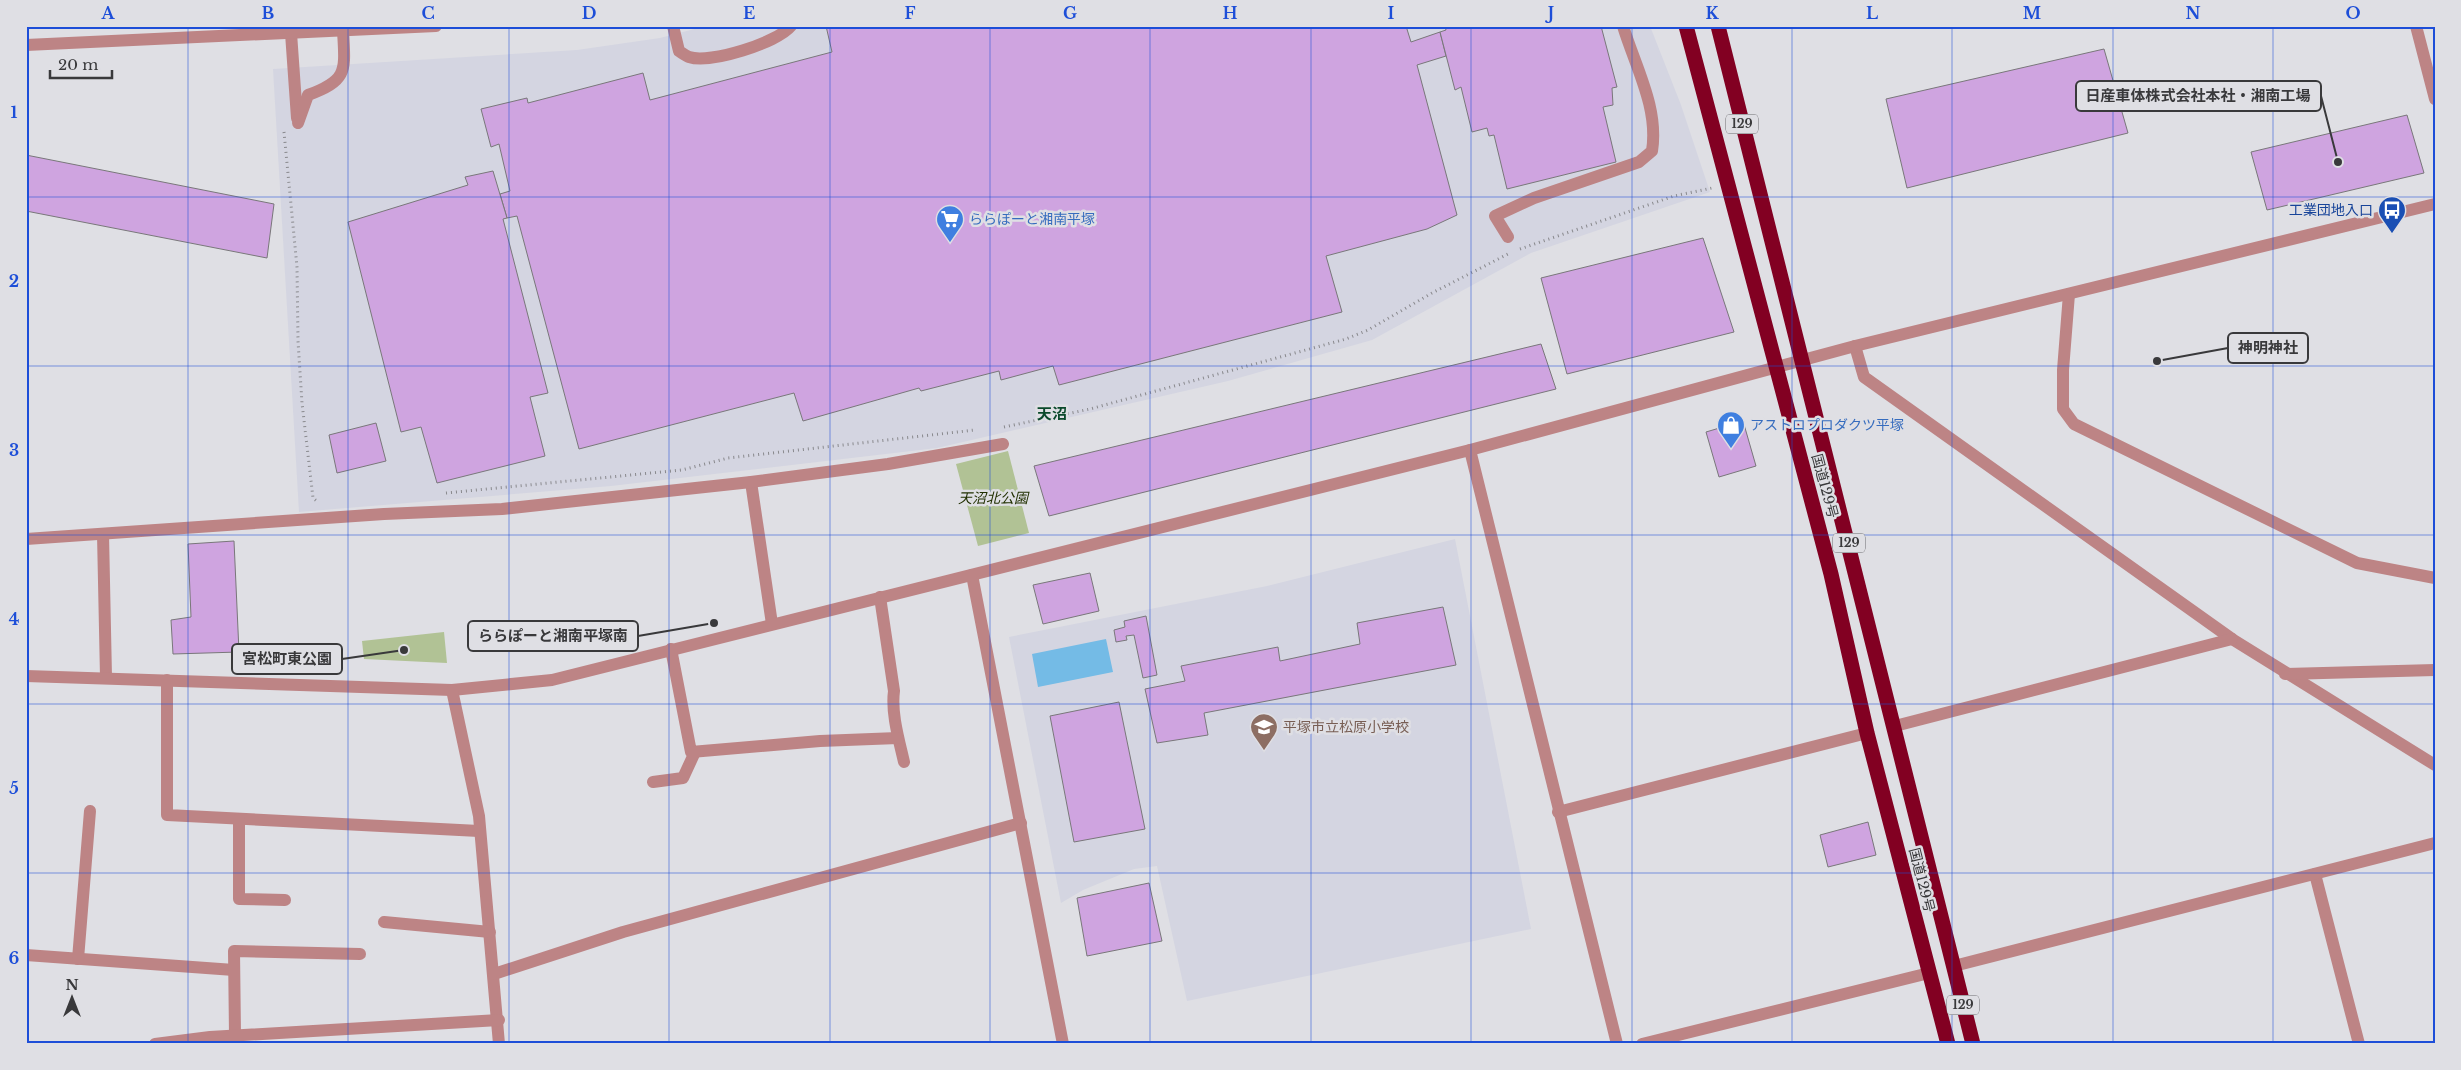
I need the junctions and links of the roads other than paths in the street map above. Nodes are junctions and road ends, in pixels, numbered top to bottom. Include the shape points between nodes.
1 (436, 26) edge
2 (673, 26) edge
3 (791, 26) edge
4 (1623, 26) edge
5 (1686, 26) edge
6 (1718, 26) edge
7 (2416, 26) edge
8 (344, 30) junction
9 (291, 33) junction
10 (26, 46) edge
11 (2435, 99) edge
12 (2435, 204) edge
13 (1508, 236) dead end
14 (2069, 294) junction
15 (1855, 346) junction
16 (1803, 360) junction
17 (1777, 367) junction
18 (1003, 444) dead end
19 (1470, 450) junction
20 (751, 482) junction
21 (103, 534) junction
22 (26, 539) edge
23 (972, 575) junction
24 (2435, 578) edge
25 (880, 597) junction
26 (772, 624) junction
27 (2232, 639) junction
28 (671, 650) junction
29 (2435, 670) edge
30 (2285, 674) junction
31 (26, 676) edge
32 (106, 677) junction
33 (167, 680) junction
34 (452, 690) junction
35 (1895, 726) junction
36 (1867, 733) junction
37 (898, 738) junction
38 (695, 752) junction
39 (904, 762) dead end
40 (2435, 765) edge
41 (653, 782) dead end
42 (90, 811) dead end
43 (1558, 812) junction
44 (239, 818) junction
45 (1021, 823) junction
46 (479, 831) junction
47 (2435, 843) edge
48 (2316, 874) junction
49 (285, 900) dead end
50 (384, 922) dead end
51 (490, 932) junction
52 (360, 954) dead end
53 (26, 955) edge
54 (78, 958) junction
55 (1954, 966) junction
56 (234, 970) junction
57 (1929, 972) junction
58 (494, 974) junction
59 (499, 1020) junction
60 (234, 1035) junction
61 (155, 1044) edge
62 (499, 1044) edge
63 (1063, 1044) edge
64 (1617, 1044) edge
65 (1642, 1044) edge
66 (1948, 1044) edge
67 (1973, 1044) edge
68 (2359, 1044) edge

1 - 8 street
2 - 3 street via 679,51 689,57 710,58 768,42
4 - 13 street via 1649,98 1654,139 1652,151 1639,162 1534,198 1495,216
5 - 17 highway, 国道129号 / 129
6 - 16 highway, 国道129号 / 129 via 1763,213
7 - 11 street
8 - 9 street
8 - 9 street via 345,66 329,87 308,95 298,123
9 - 10 street
12 - 14 street
14 - 15 street
14 - 24 street via 2062,370 2063,409 2074,424 2357,563
15 - 16 street
15 - 27 street via 1864,377
16 - 17 street
16 - 35 highway, 国道129号 / 129
17 - 19 street
17 - 36 highway, 国道129号 / 129 via 1831,574
18 - 20 street via 888,464
19 - 23 street
19 - 43 street
20 - 21 street via 502,509
20 - 26 street
21 - 22 street
21 - 32 street
23 - 25 street
23 - 45 street
25 - 26 street
25 - 37 street
26 - 28 street
27 - 30 street
27 - 35 street
28 - 34 street via 552,680
28 - 38 street via 691,752
29 - 30 street
30 - 40 street
31 - 32 street
32 - 33 street
33 - 34 street
33 - 44 street via 167,815
34 - 46 street via 479,816
35 - 55 highway, 国道129号 / 129
36 - 43 street
36 - 57 highway, 国道129号 / 129
37 - 38 street
37 - 39 street
38 - 41 street via 683,778
42 - 54 street
43 - 64 street
44 - 46 street
44 - 49 street via 238,899
45 - 58 street via 623,932
45 - 63 street
46 - 51 street
47 - 48 street
48 - 55 street
48 - 68 street
50 - 51 street
51 - 58 street
52 - 56 street via 234,951
53 - 54 street
54 - 56 street
55 - 67 highway, 国道129号 / 129
56 - 60 street
57 - 65 street
57 - 66 highway, 国道129号 / 129
58 - 59 street
59 - 60 street
59 - 62 street
60 - 61 street

